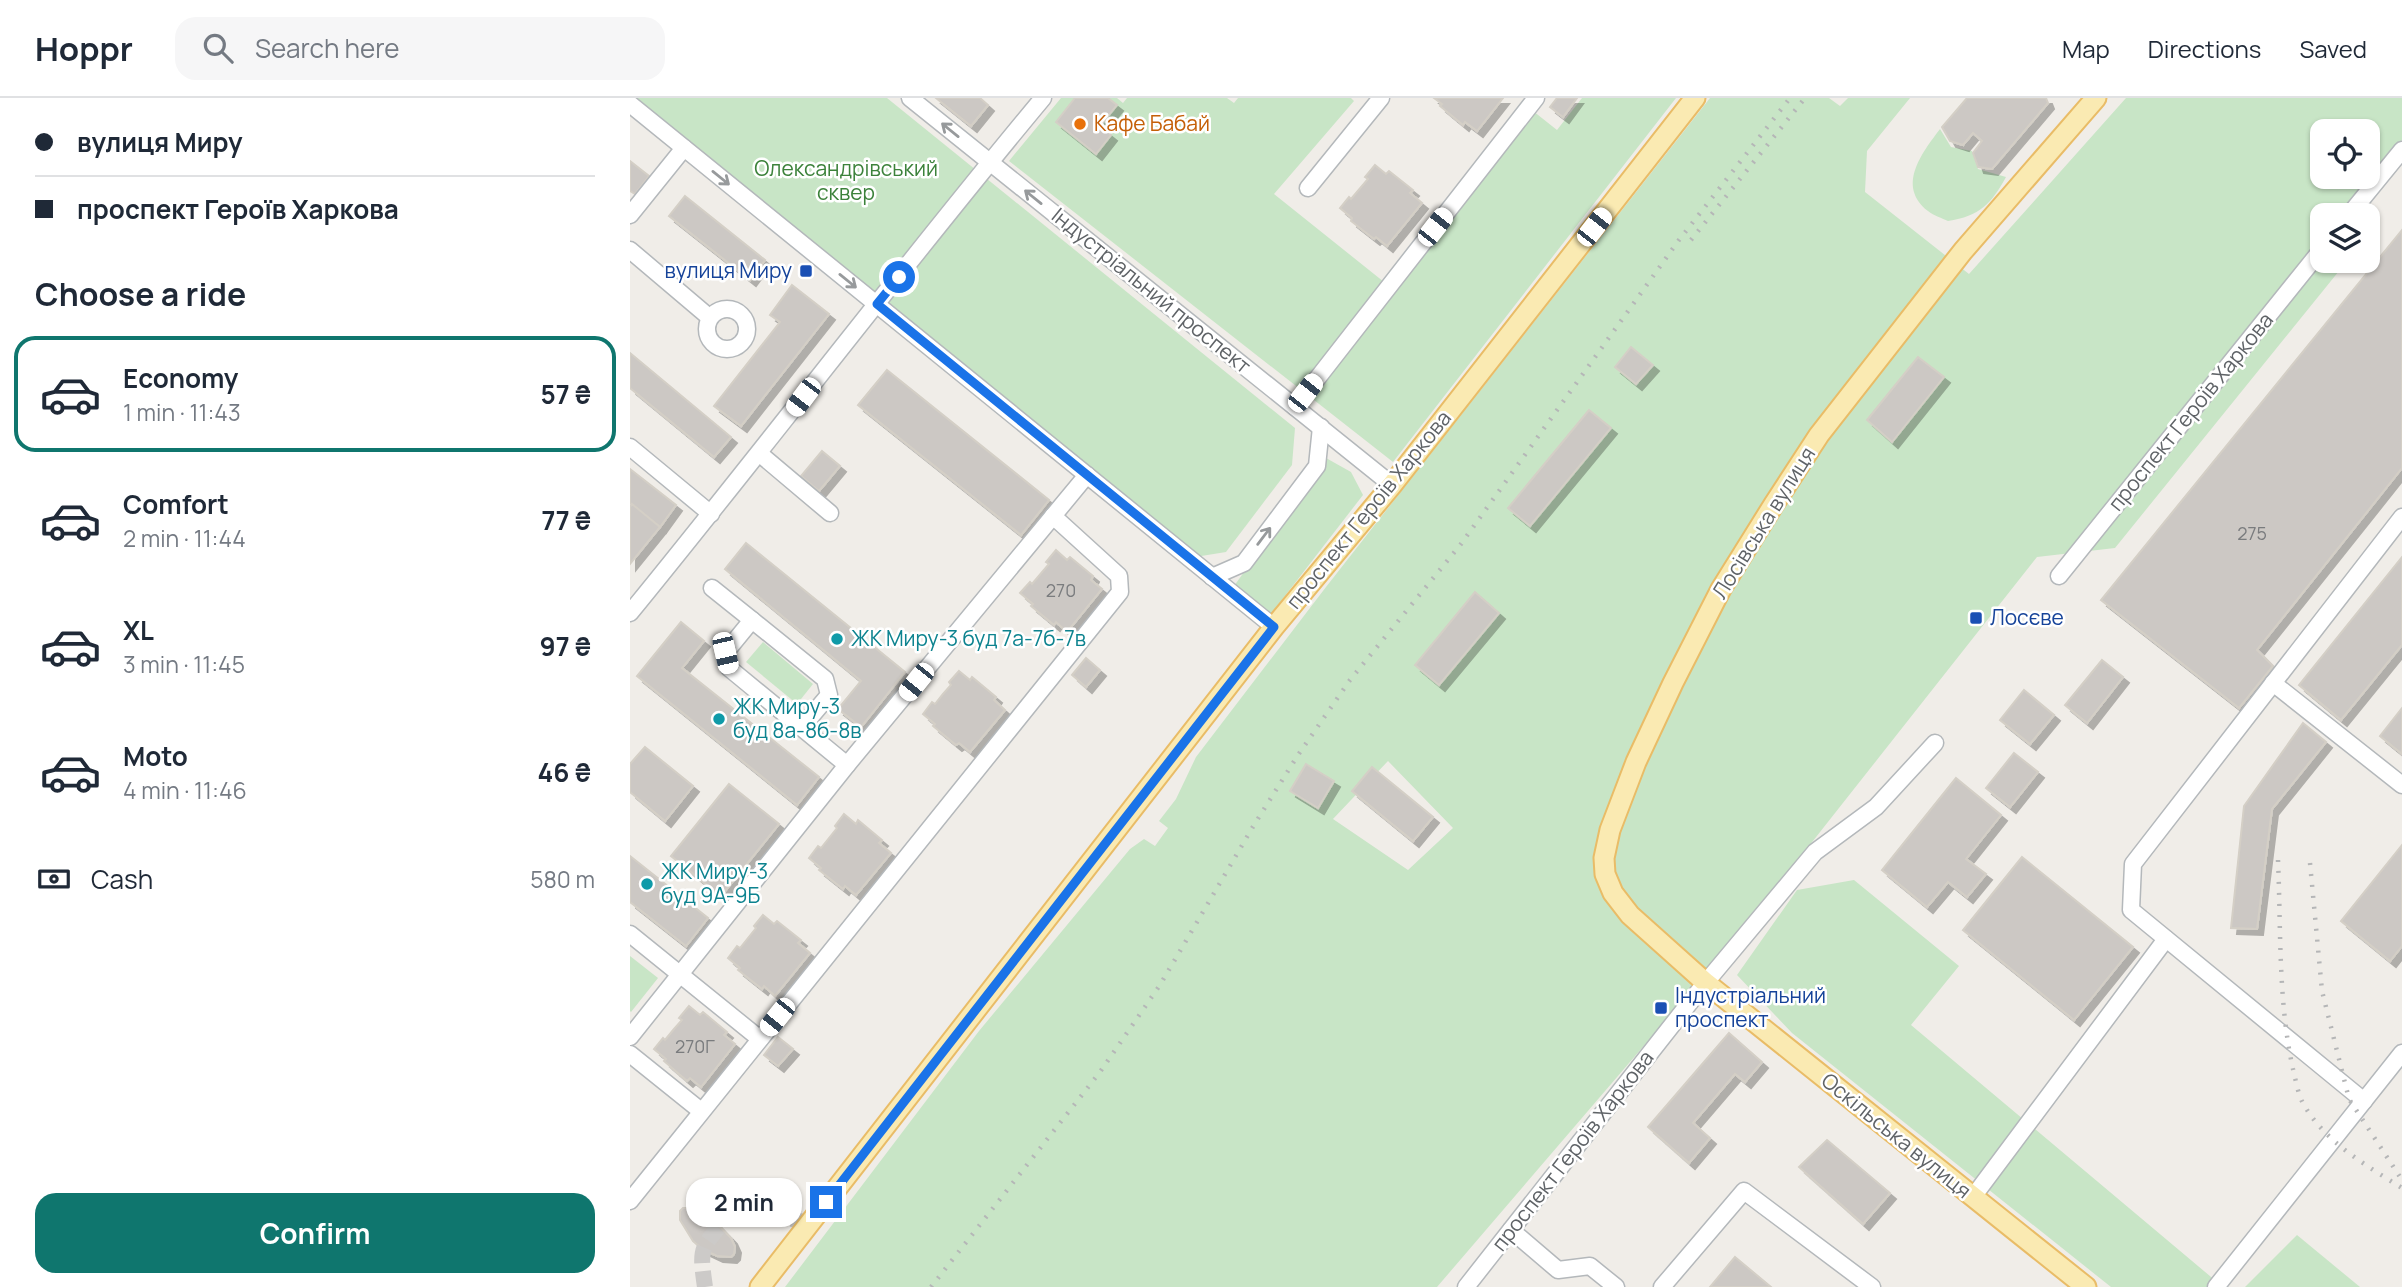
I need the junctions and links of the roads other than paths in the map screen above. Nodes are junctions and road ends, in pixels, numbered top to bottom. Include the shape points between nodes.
1 (910, 98) edge
2 (1043, 98) edge
3 (1380, 98) edge
4 (1536, 98) edge
5 (1695, 98) edge
6 (2096, 98) edge
7 (630, 104) edge
8 (684, 148) junction
9 (2402, 150) edge
10 (989, 162) junction
11 (1308, 188) dead end
12 (2359, 203) edge
13 (630, 215) edge
14 (630, 250) edge
15 (2310, 264) edge
16 (877, 304) junction
17 (709, 317) dead end
18 (1295, 407) junction
19 (1321, 428) junction
20 (630, 447) edge
21 (760, 454) junction
22 (1087, 475) junction
23 (1392, 485) junction
24 (830, 513) dead end
25 (711, 514) junction
26 (1053, 516) junction
27 (2401, 520) edge
28 (2059, 576) dead end
29 (1212, 577) junction
30 (712, 588) dead end
31 (630, 613) edge
32 (752, 620) junction
33 (1274, 627) junction
34 (2273, 683) junction
35 (802, 727) junction
36 (1935, 743) dead end
37 (848, 765) junction
38 (2402, 785) edge
39 (630, 934) edge
40 (2166, 939) junction
41 (681, 974) junction
42 (1706, 983) junction
43 (631, 1035) edge
44 (760, 1039) junction
45 (2402, 1053) edge
46 (630, 1054) edge
47 (2364, 1101) junction
48 (701, 1111) junction
49 (1973, 1198) junction
50 (630, 1201) edge
51 (1511, 1230) junction
52 (760, 1287) edge
53 (1466, 1287) edge
54 (1616, 1287) edge
55 (1662, 1287) edge
56 (1872, 1287) edge
57 (2086, 1287) edge
58 (2216, 1287) edge

10 -> 1 street, Індустріальний проспект
2 - 10 street
3 - 11 street
4 - 18 street
5 - 23 main road, проспект Героїв Харкова
6 - 42 main road, Лосівська вулиця via 1964,251 1819,435 1721,589 1636,762 1610,830 1605,874 1630,915
7 - 8 street
8 - 13 street
8 -> 16 street
9 - 12 street
10 - 16 street
18 -> 10 street, Індустріальний проспект
14 - 17 street
15 - 28 street, проспект Героїв Харкова
16 - 21 street
16 - 22 street
18 - 19 street, Індустріальний проспект
19 - 23 street, Індустріальний проспект
29 -> 19 street via 1244,563 1317,466
20 - 25 street
21 - 24 street
21 - 25 street
22 - 26 street
22 - 29 street
23 - 33 main road, проспект Героїв Харкова
25 - 31 street
26 - 37 street
26 - 44 street via 1119,576 1120,592
27 - 34 street
29 - 33 street
30 - 32 street
32 - 35 street via 725,653 729,668
32 - 35 street via 825,679 829,695
33 - 52 main road, проспект Героїв Харкова
34 - 38 street
34 - 40 street via 2133,864 2131,910
35 - 37 street
36 - 42 street, проспект Героїв Харкова via 1876,807 1815,852
37 - 41 street
39 - 41 street
40 - 47 street
40 - 49 street
41 - 43 street
41 - 44 street
42 - 49 main road, Оскільська вулиця
42 - 51 street, проспект Героїв Харкова
44 - 48 street
45 - 47 street
46 - 48 street
47 - 58 street
48 - 50 street
49 - 57 main road, Оскільська вулиця
51 - 53 street, проспект Героїв Харкова
51 - 54 street via 1559,1270 1590,1266
55 - 56 street via 1744,1191

